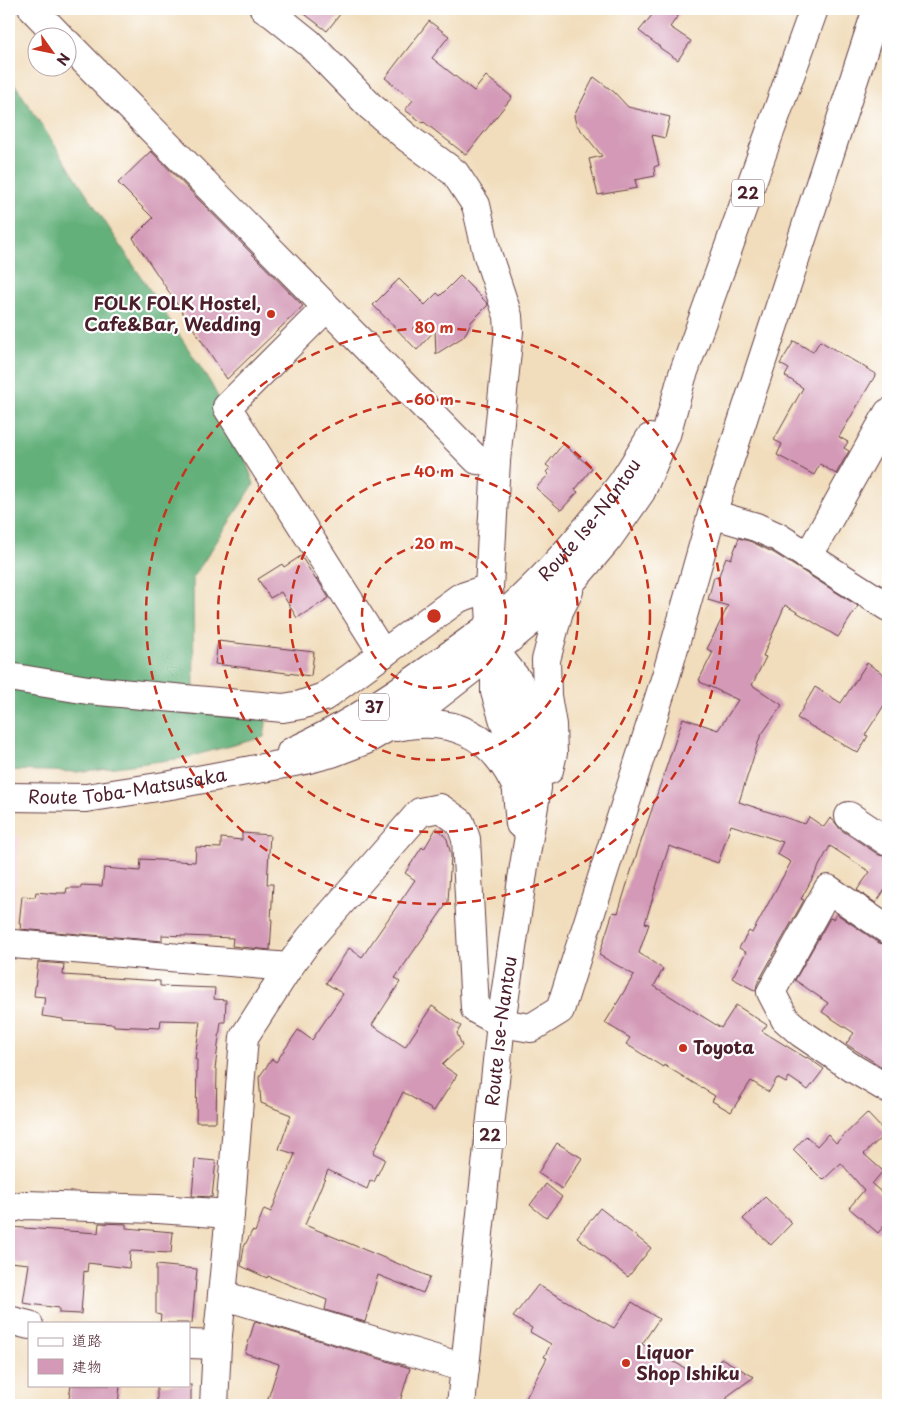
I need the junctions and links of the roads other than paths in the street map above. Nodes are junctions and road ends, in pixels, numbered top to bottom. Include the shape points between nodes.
1 (33, 9) edge
2 (264, 9) edge
3 (814, 9) edge
4 (877, 9) edge
5 (51, 28) edge
6 (78, 54) edge
7 (326, 308) junction
8 (682, 377) junction
9 (888, 413) edge
10 (496, 461) junction
11 (712, 514) junction
12 (808, 557) junction
13 (574, 579) junction
14 (489, 588) junction
15 (888, 607) edge
16 (491, 625) junction
17 (496, 651) junction
18 (383, 654) junction
19 (9, 678) edge
20 (384, 729) junction
21 (246, 771) junction
22 (517, 787) junction
23 (9, 797) edge
24 (849, 816) dead end
25 (888, 842) edge
26 (524, 866) junction
27 (888, 930) edge
28 (13, 944) dead end
29 (289, 967) junction
30 (502, 1023) junction
31 (888, 1089) edge
32 (9, 1209) edge
33 (230, 1214) junction
34 (222, 1294) junction
35 (9, 1320) edge
36 (28, 1325) edge
37 (190, 1344) edge
38 (217, 1345) junction
39 (465, 1368) junction
40 (214, 1405) edge
41 (461, 1405) edge

1 - 5 street
2 - 10 street via 309,42 370,106 455,173 476,205 487,253 508,316
3 - 8 street, Route Ise-Nantou / 22
4 - 11 street
6 - 7 street
7 - 10 street via 477,460
7 - 18 street via 227,407
8 - 13 street, Route Ise-Nantou / 22 via 666,435 641,492 608,539
8 - 16 street, Route Ise-Nantou / 22 via 622,482 589,525 523,598
9 - 12 street
10 - 14 street
11 - 12 street via 756,527
11 - 30 street via 666,676 560,1010 531,1028
12 - 15 street
13 - 17 street, Route Ise-Nantou / 22
13 - 26 street via 559,611 546,660 553,753 540,815
14 - 16 street
14 - 18 street via 458,598
16 - 17 street, Route Ise-Nantou / 22
16 - 21 street, Route Toba-Matsusaka / 37 via 407,686 348,723
17 - 20 street, Route Toba-Matsusaka / 37 via 423,707
17 - 22 street, Route Ise-Nantou / 22 via 494,692 513,750
17 - 26 street, Route Ise-Nantou / 22 via 519,682 536,748 536,788
18 - 19 street via 324,697 283,708 88,690
20 - 21 street, Route Toba-Matsusaka / 37 via 332,753
20 - 22 street via 432,724 464,730 493,750
21 - 23 street, Route Toba-Matsusaka / 37 via 86,798
22 - 26 street, Route Ise-Nantou / 22
24 - 25 street
26 - 30 street, Route Ise-Nantou / 22
27 - 31 street via 828,889 771,992 785,1019 796,1029
28 - 29 street
29 - 30 street via 310,938 420,812 440,808 460,822 466,839 475,1009
29 - 33 street via 244,1037
30 - 39 street, Route Ise-Nantou / 22
32 - 33 street via 25,1205
33 - 34 street
34 - 38 street
34 - 39 street
35 - 36 street
37 - 38 street
38 - 40 street
39 - 41 street, Route Ise-Nantou / 22

